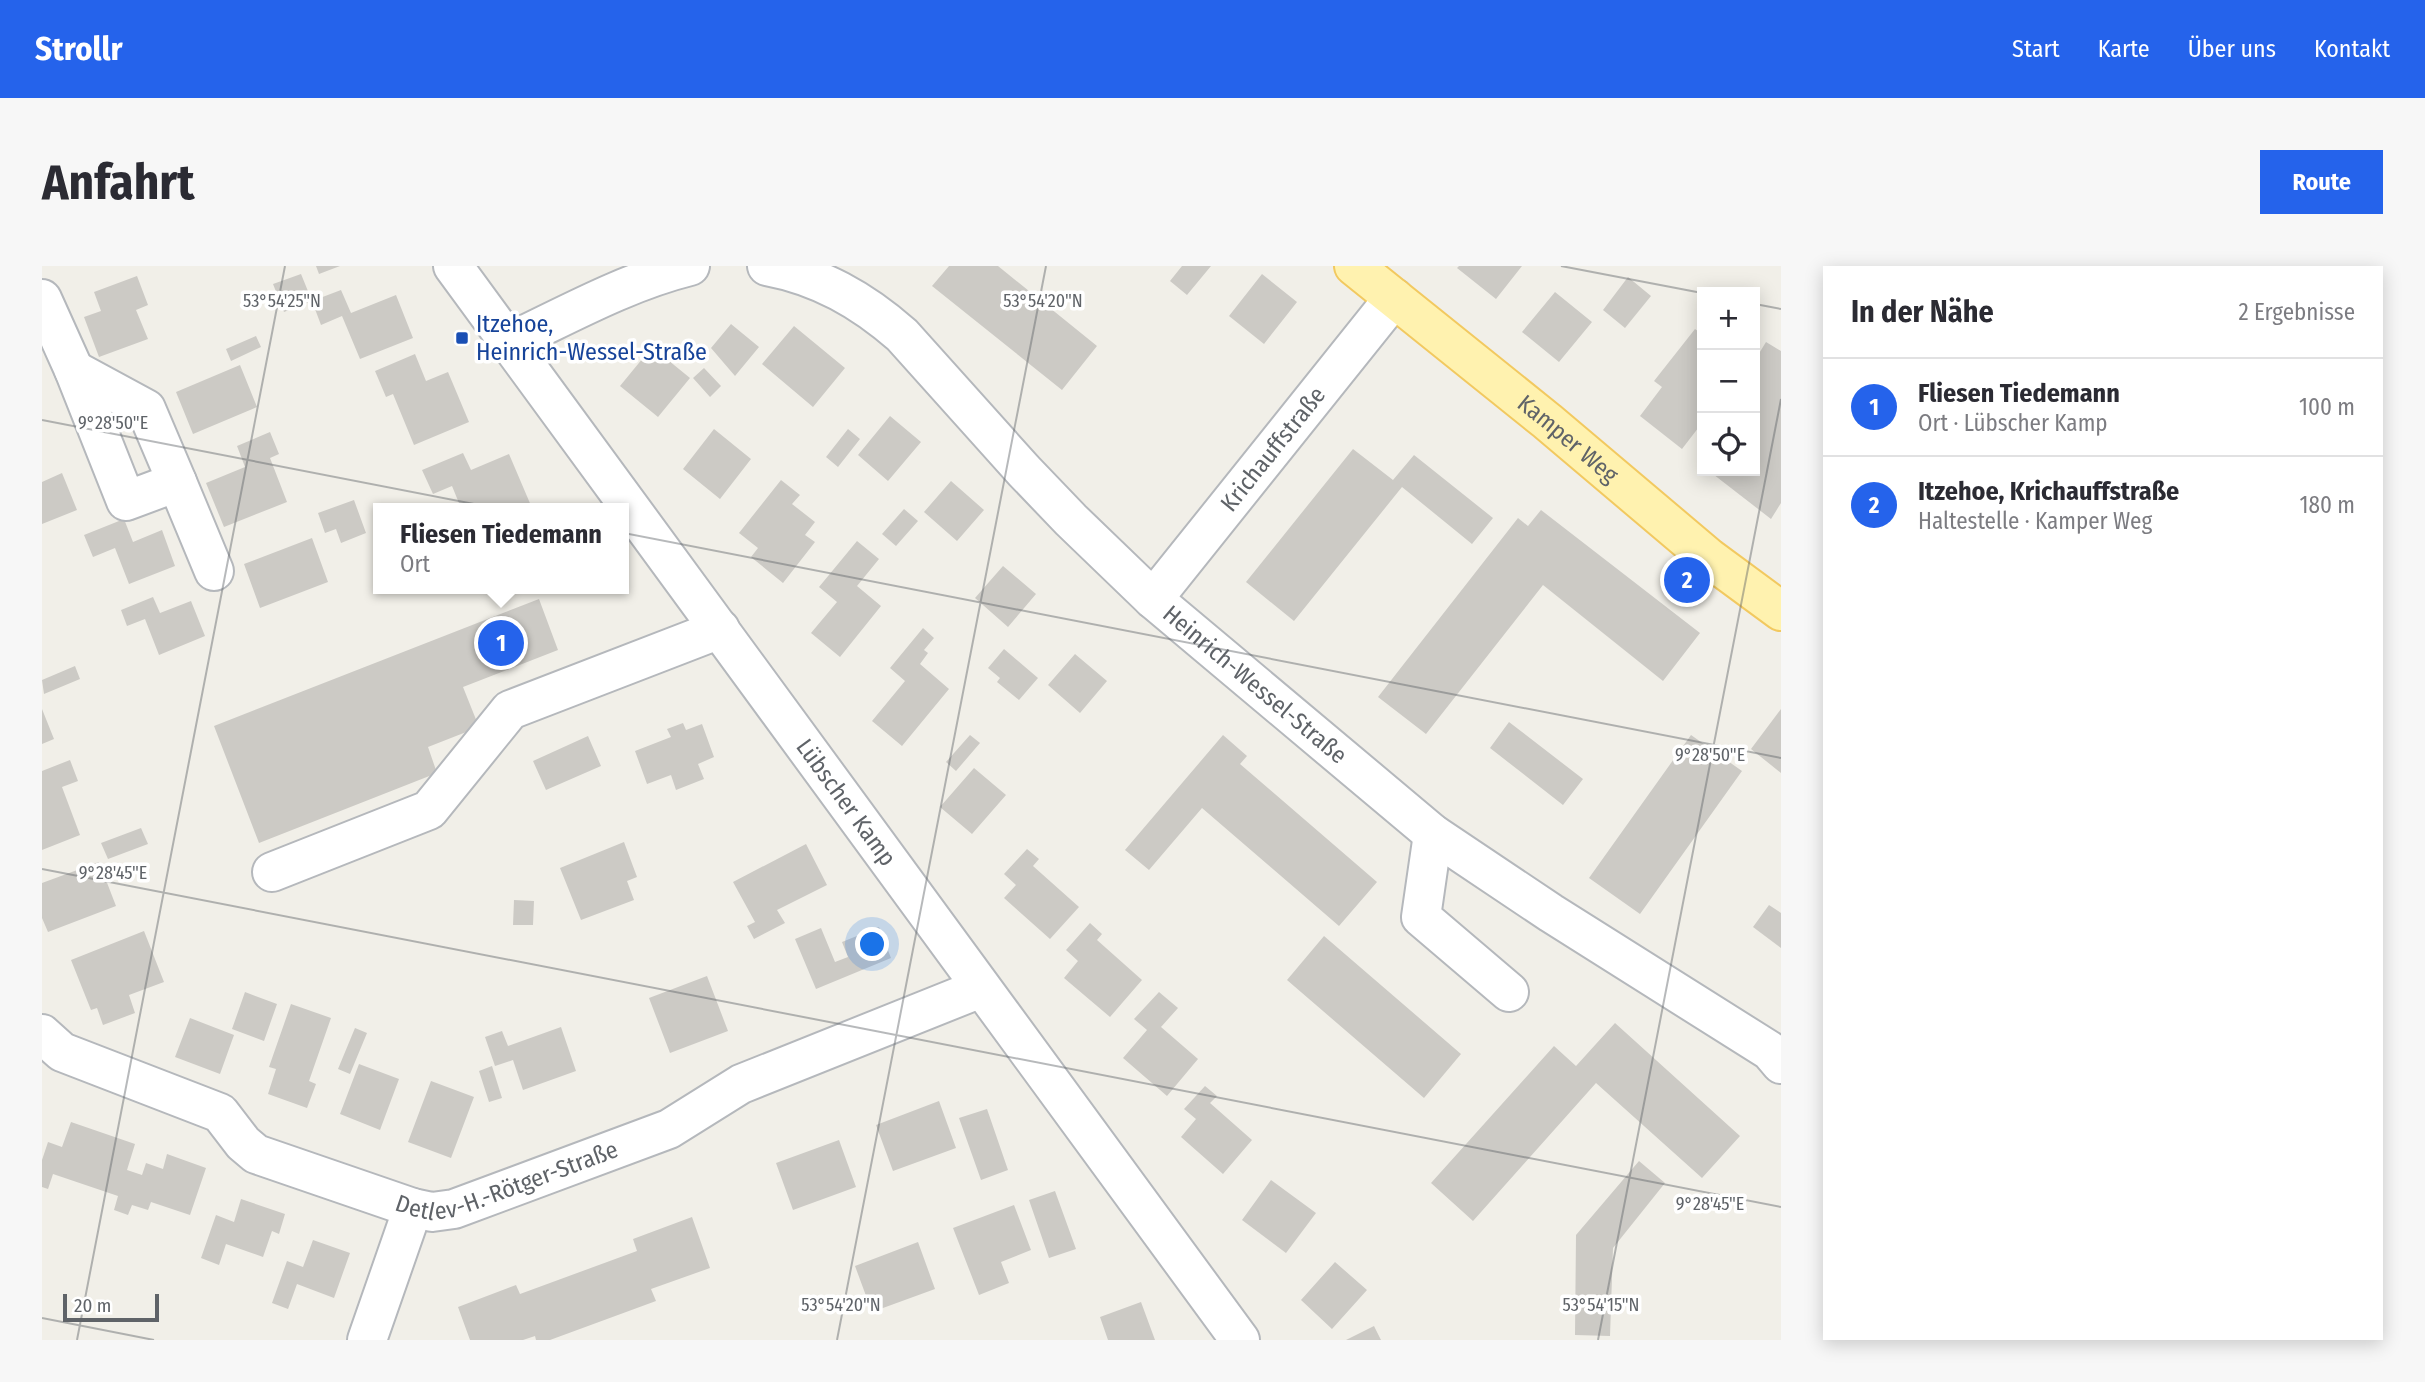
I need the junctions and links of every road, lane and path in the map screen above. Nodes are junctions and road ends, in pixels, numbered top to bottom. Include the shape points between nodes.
1 (453, 266) edge
2 (690, 266) edge
3 (767, 266) edge
4 (1354, 266) edge
5 (1394, 298) junction
6 (42, 299) edge
7 (510, 342) junction
8 (74, 370) junction
9 (177, 482) junction
10 (628, 503) edge
11 (629, 505) edge
12 (214, 571) dead end
13 (1153, 599) junction
14 (1781, 611) edge
15 (720, 629) junction
16 (1433, 834) junction
17 (272, 872) dead end
18 (981, 988) junction
19 (1509, 992) dead end
20 (42, 1034) edge
21 (1781, 1063) edge
22 (413, 1208) junction
23 (367, 1340) edge
24 (1240, 1340) edge

1 - 7 street, Lübscher Kamp
2 - 7 street via 615,291
3 - 13 street, Heinrich-Wessel-Straße via 829,285 902,335 1070,520
4 - 5 main road, Kamper Weg
5 - 13 street, Krichauffstraße
5 - 14 main road, Kamper Weg via 1709,558
6 - 8 street
7 - 10 street, Lübscher Kamp
8 - 9 street via 146,409
8 - 9 street via 126,501
9 - 12 street
11 - 15 street, Lübscher Kamp
13 - 16 street, Heinrich-Wessel-Straße
15 - 17 street via 510,710 429,810
15 - 18 street, Lübscher Kamp
16 - 19 street via 1421,917
16 - 21 street, Heinrich-Wessel-Straße via 1550,914 1770,1051
18 - 22 street, Detlev-H.-Rötger-Straße via 741,1084 668,1129 454,1209 432,1212
18 - 24 street, Lübscher Kamp
20 - 22 street, Detlev-H.-Rötger-Straße via 62,1052 220,1114 256,1154
22 - 23 street

